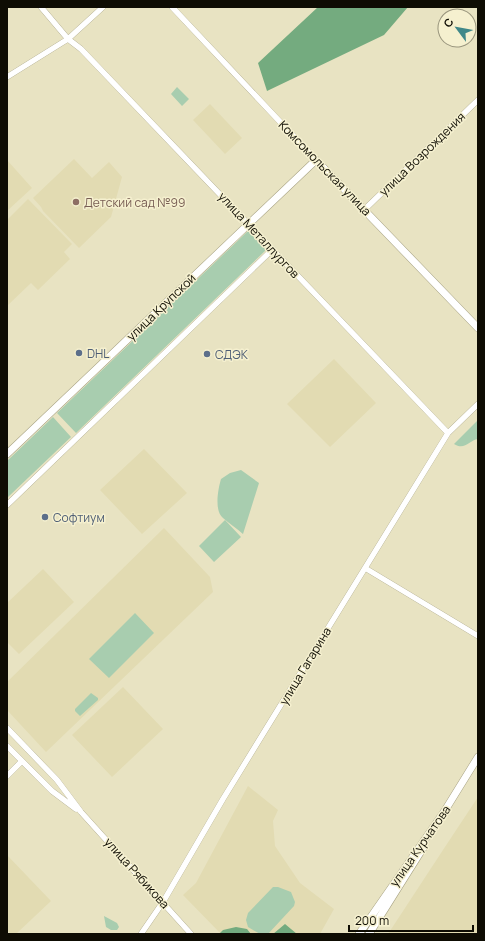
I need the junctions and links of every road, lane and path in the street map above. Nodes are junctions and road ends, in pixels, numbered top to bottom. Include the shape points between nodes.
1 (41, 7) edge
2 (103, 7) edge
3 (172, 7) edge
4 (68, 39) junction
5 (7, 77) edge
6 (478, 100) edge
7 (316, 160) junction
8 (365, 209) junction
9 (248, 223) junction
10 (273, 249) junction
11 (478, 328) edge
12 (478, 404) edge
13 (448, 433) junction
14 (7, 454) edge
15 (7, 505) edge
16 (365, 568) junction
17 (478, 636) edge
18 (7, 728) edge
19 (7, 746) edge
20 (478, 757) edge
21 (22, 761) junction
22 (7, 776) edge
23 (57, 780) junction
24 (47, 786) junction
25 (81, 812) junction
26 (444, 812) junction
27 (163, 902) junction
28 (361, 932) edge
29 (141, 934) edge
30 (191, 934) edge
31 (369, 934) edge

1 - 4 street, улица Металлургов
2 - 4 street
3 - 7 street, Комсомольская улица
4 - 5 street
4 - 9 street, улица Металлургов via 81,49
6 - 8 street, улица Возрождения
7 - 8 main road, Комсомольская улица
7 - 9 main road, улица Крупской
8 - 11 main road, Комсомольская улица
9 - 10 street, улица Металлургов
9 - 14 main road, улица Крупской
10 - 13 street, улица Металлургов
10 - 15 street
12 - 13 street, улица Гагарина
13 - 16 street, улица Гагарина
16 - 17 street
16 - 27 street, улица Гагарина
18 - 23 street, улица Рябикова
19 - 21 street, улица Рябикова
20 - 26 main road, улица Курчатова
21 - 22 street
21 - 24 street, улица Рябикова
23 - 24 street via 53,785
23 - 25 street, улица Рябикова
24 - 25 street, улица Рябикова
25 - 27 street, улица Рябикова
26 - 28 main road, улица Курчатова
26 - 31 main road
27 - 29 street, улица Гагарина
27 - 30 street, улица Рябикова
28 - 31 main road

